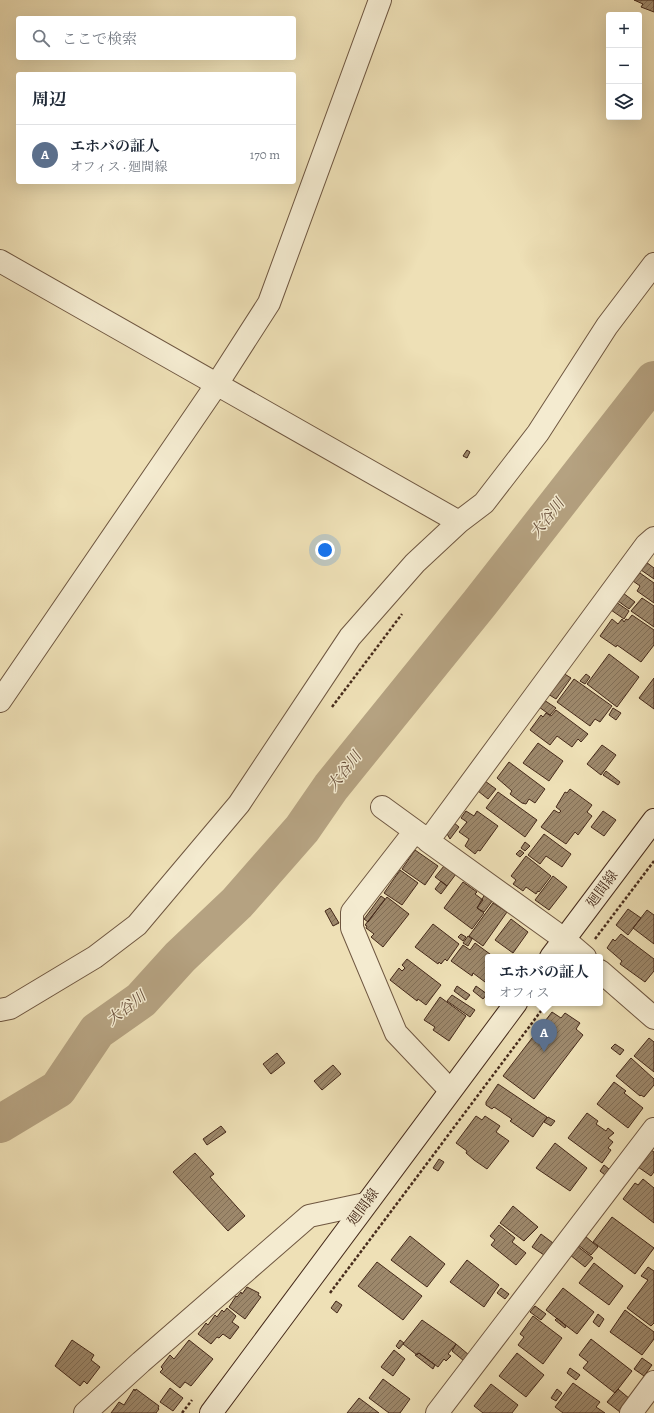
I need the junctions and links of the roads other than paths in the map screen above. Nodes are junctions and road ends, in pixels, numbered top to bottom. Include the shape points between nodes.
1 (380, 0) edge
2 (0, 261) edge
3 (654, 264) edge
4 (217, 384) junction
5 (458, 522) junction
6 (654, 538) edge
7 (0, 701) edge
8 (382, 807) dead end
9 (654, 820) edge
10 (422, 836) junction
11 (564, 939) junction
12 (553, 954) edge
13 (582, 954) edge
14 (603, 974) edge
15 (514, 1006) edge
16 (0, 1010) edge
17 (654, 1018) edge
18 (450, 1090) junction
19 (654, 1129) edge
20 (365, 1204) junction
21 (654, 1382) edge
22 (86, 1413) edge
23 (211, 1413) edge
24 (437, 1413) edge
25 (631, 1413) edge

1 - 4 street via 269,303
2 - 4 street
3 - 5 street via 606,326 538,433 484,503
4 - 5 street
4 - 7 street
5 - 16 street via 415,563 350,638 239,804 137,925 95,957 10,1008
6 - 10 street via 646,545
8 - 10 street
9 - 11 street, 廻間線
10 - 11 street
10 - 18 street via 352,912 352,928 396,1033
11 - 12 street, 廻間線
11 - 13 street
14 - 17 street
15 - 18 street, 廻間線
18 - 20 street, 廻間線
19 - 24 street
20 - 22 street via 309,1216
20 - 23 street, 廻間線
21 - 25 street

